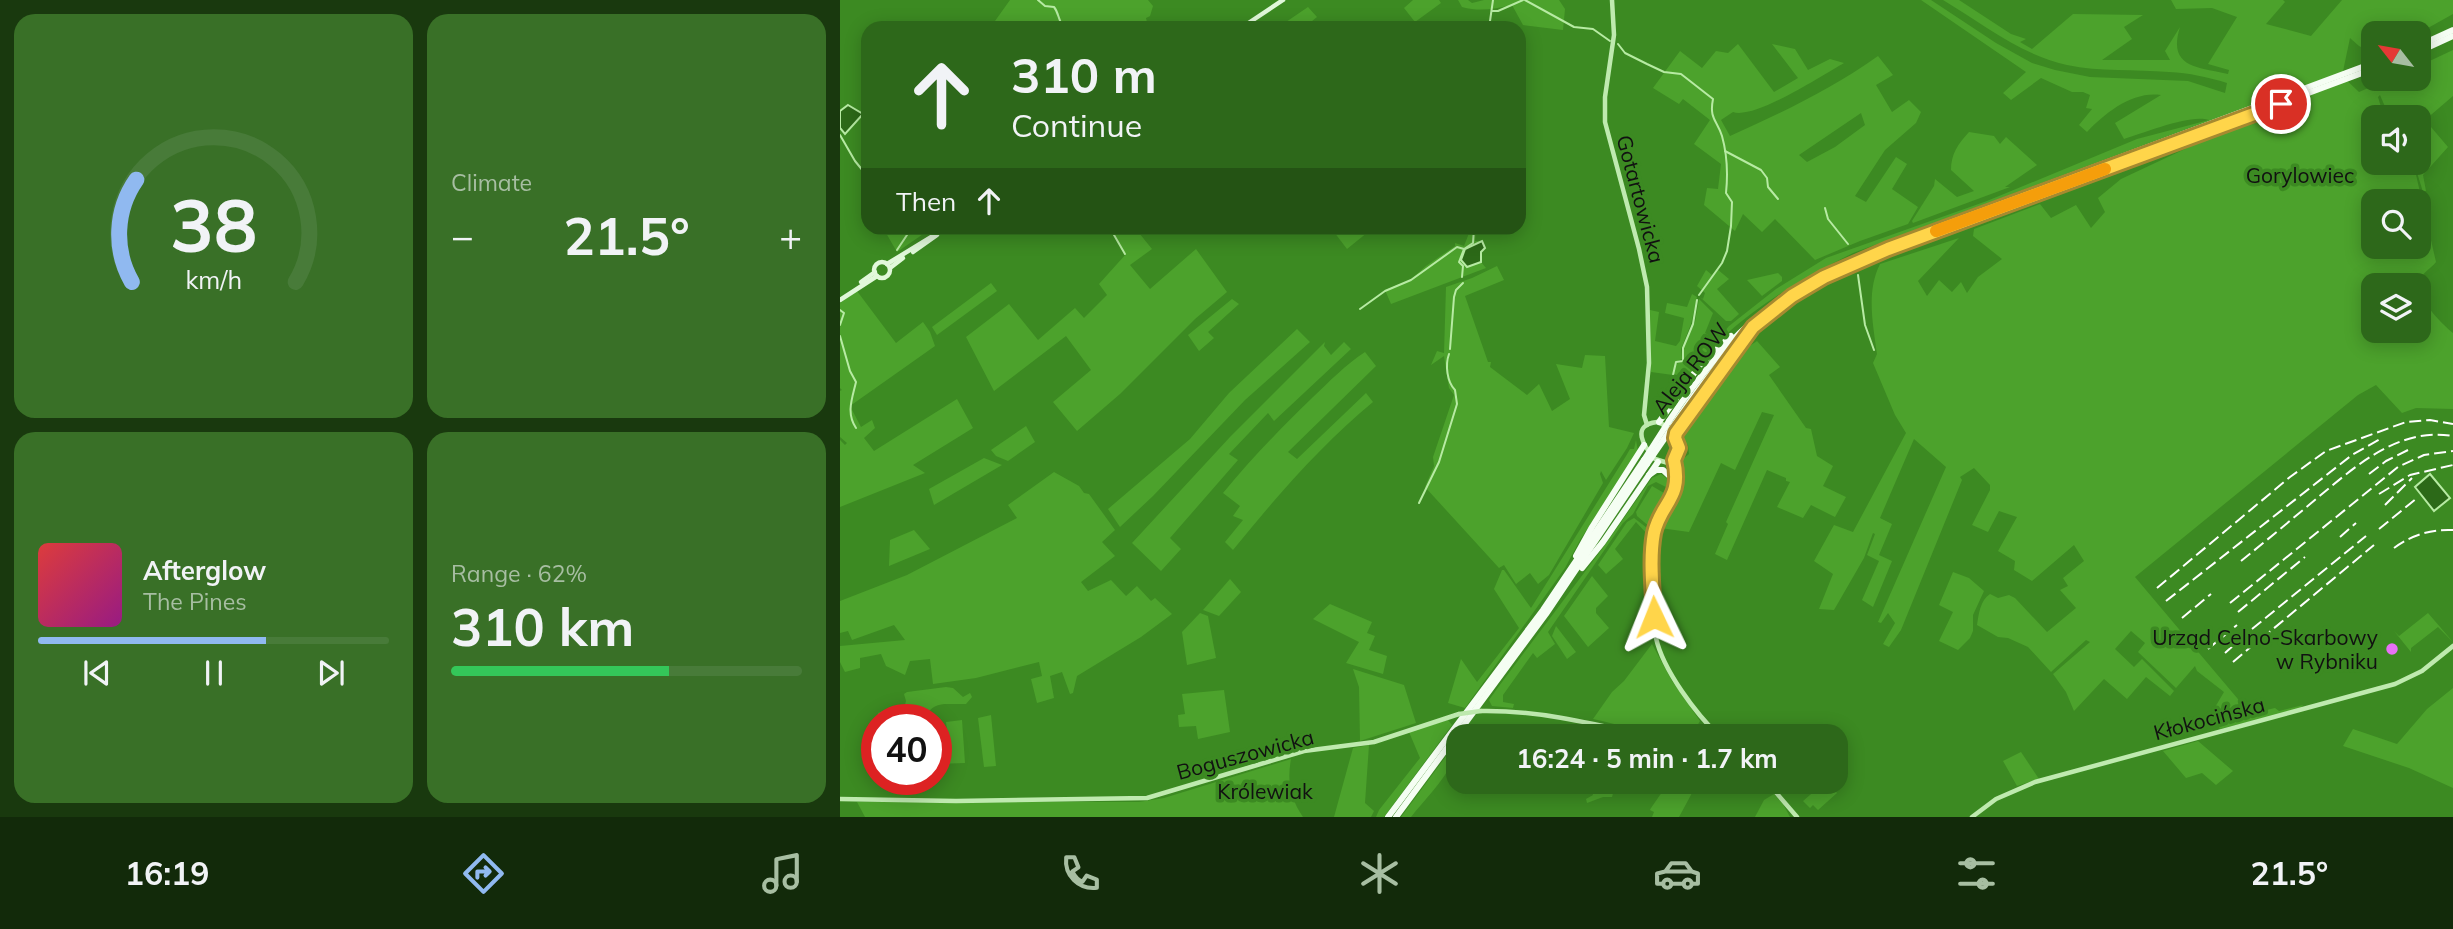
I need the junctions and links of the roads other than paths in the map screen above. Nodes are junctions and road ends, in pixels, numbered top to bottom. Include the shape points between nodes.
1 (1283, 0) edge
2 (1612, 0) edge
3 (1252, 21) edge
4 (2453, 30) edge
5 (2453, 36) edge
6 (2431, 40) edge
7 (2431, 46) edge
8 (2361, 68) edge
9 (2361, 73) edge
10 (2299, 94) junction
11 (935, 235) edge
12 (889, 266) junction
13 (876, 274) junction
14 (840, 298) edge
15 (1749, 327) junction
16 (1653, 423) junction
17 (1675, 438) junction
18 (1644, 445) junction
19 (1658, 462) junction
20 (1671, 462) junction
21 (1647, 476) junction
22 (1676, 480) junction
23 (1569, 577) junction
24 (2453, 646) edge
25 (1590, 724) edge
26 (1707, 724) edge
27 (1777, 794) edge
28 (840, 799) edge
29 (1388, 817) edge
30 (1396, 817) edge
31 (1797, 817) edge
32 (1972, 817) edge

1 - 3 main road
2 - 16 street, Gotartowicka via 1614,41 1605,117 1647,287 1649,366 1644,407
4 - 6 main road
5 - 7 main road
8 - 10 main road, Aleja ROW
9 - 10 main road, Aleja ROW
10 - 15 main road, Aleja ROW via 1846,261 1788,293
11 - 12 main road
12 - 13 main road via 887,276
12 - 13 main road via 878,263
13 - 14 main road
15 - 16 main road via 1724,340
15 - 17 main road
15 - 23 main road, Aleja ROW, bridge via 1671,423
16 - 17 street via 1665,425
16 - 18 street via 1641,435
17 - 20 street via 1679,448
18 - 19 street
18 - 23 main road via 1591,527
19 - 20 street
19 - 21 main road
20 - 22 street
21 - 22 main road via 1663,470
21 - 23 main road via 1598,550
22 - 26 street via 1654,536 1655,633 1664,661
23 - 29 main road, Aleja ROW
23 - 30 main road, Aleja ROW
24 - 32 street, Kłokocińska via 2422,671 2395,684 2035,782 1997,799
25 - 28 street, Boguszowicka, bridge via 1512,710 1459,714 1374,742 1304,751 1147,798
27 - 31 street

